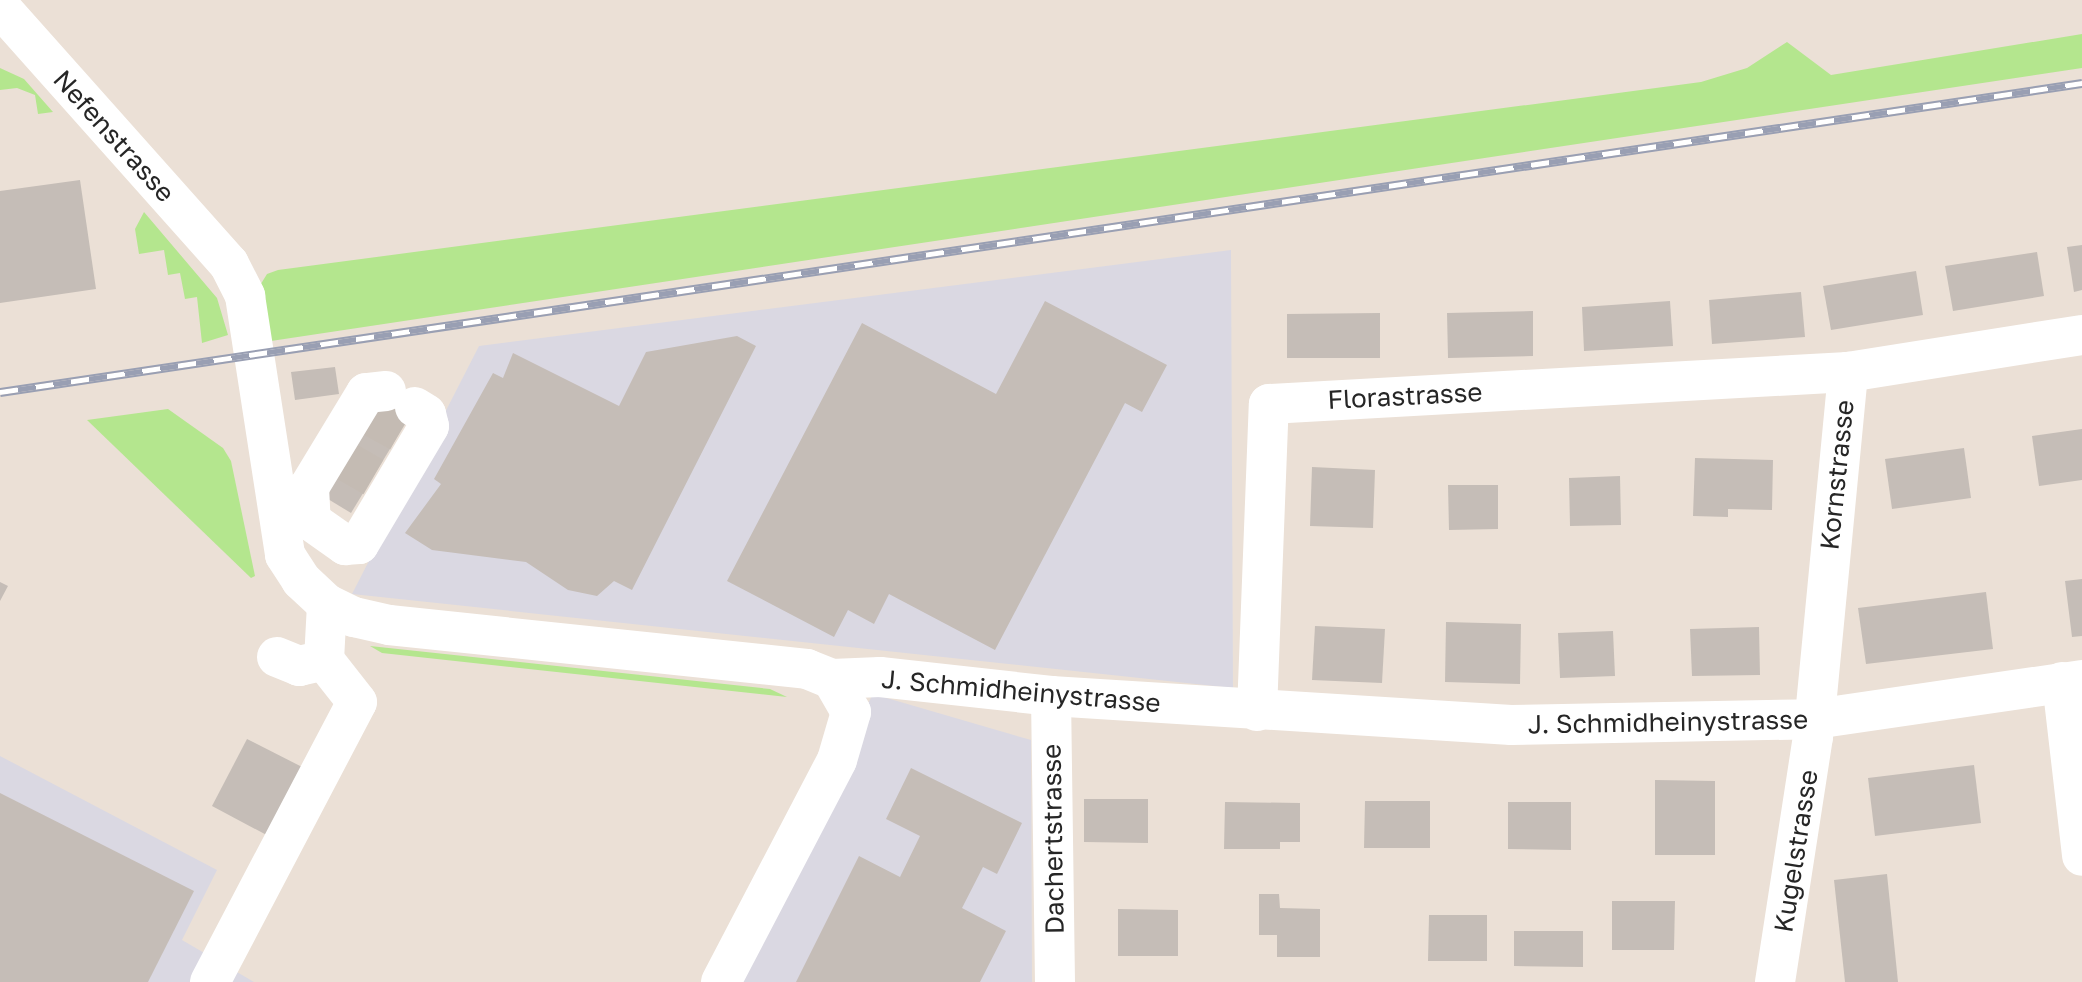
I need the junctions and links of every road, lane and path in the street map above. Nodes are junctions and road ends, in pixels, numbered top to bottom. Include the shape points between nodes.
1 (0, 8) edge
2 (2082, 335) edge
3 (1848, 372) junction
4 (349, 492) junction
5 (321, 598) junction
6 (277, 657) dead end
7 (324, 660) junction
8 (832, 679) junction
9 (2072, 681) edge
10 (1051, 696) junction
11 (1257, 711) junction
12 (1815, 719) junction
13 (2082, 856) edge
14 (210, 982) edge
15 (721, 982) edge
16 (1055, 982) edge
17 (1775, 982) edge

1 - 5 street, Nefenstrasse via 229,264 245,296 285,555
2 - 3 street, Kornstrasse
3 - 11 street, Florastrasse via 1269,404
3 - 12 street, Kornstrasse
4 - 4 street via 390,419
4 - 5 street
5 - 7 street
5 - 8 street, J. Schmidheinystrasse via 389,625 807,669
6 - 7 street via 299,666
7 - 14 street via 357,702
8 - 10 street, J. Schmidheinystrasse via 880,677
8 - 15 street via 851,712 837,760
9 - 12 street, J. Schmidheinystrasse
9 - 13 street
10 - 11 street, J. Schmidheinystrasse
10 - 16 street, Dachertstrasse
11 - 12 street, J. Schmidheinystrasse via 1511,725
12 - 17 street, Kugelstrasse

